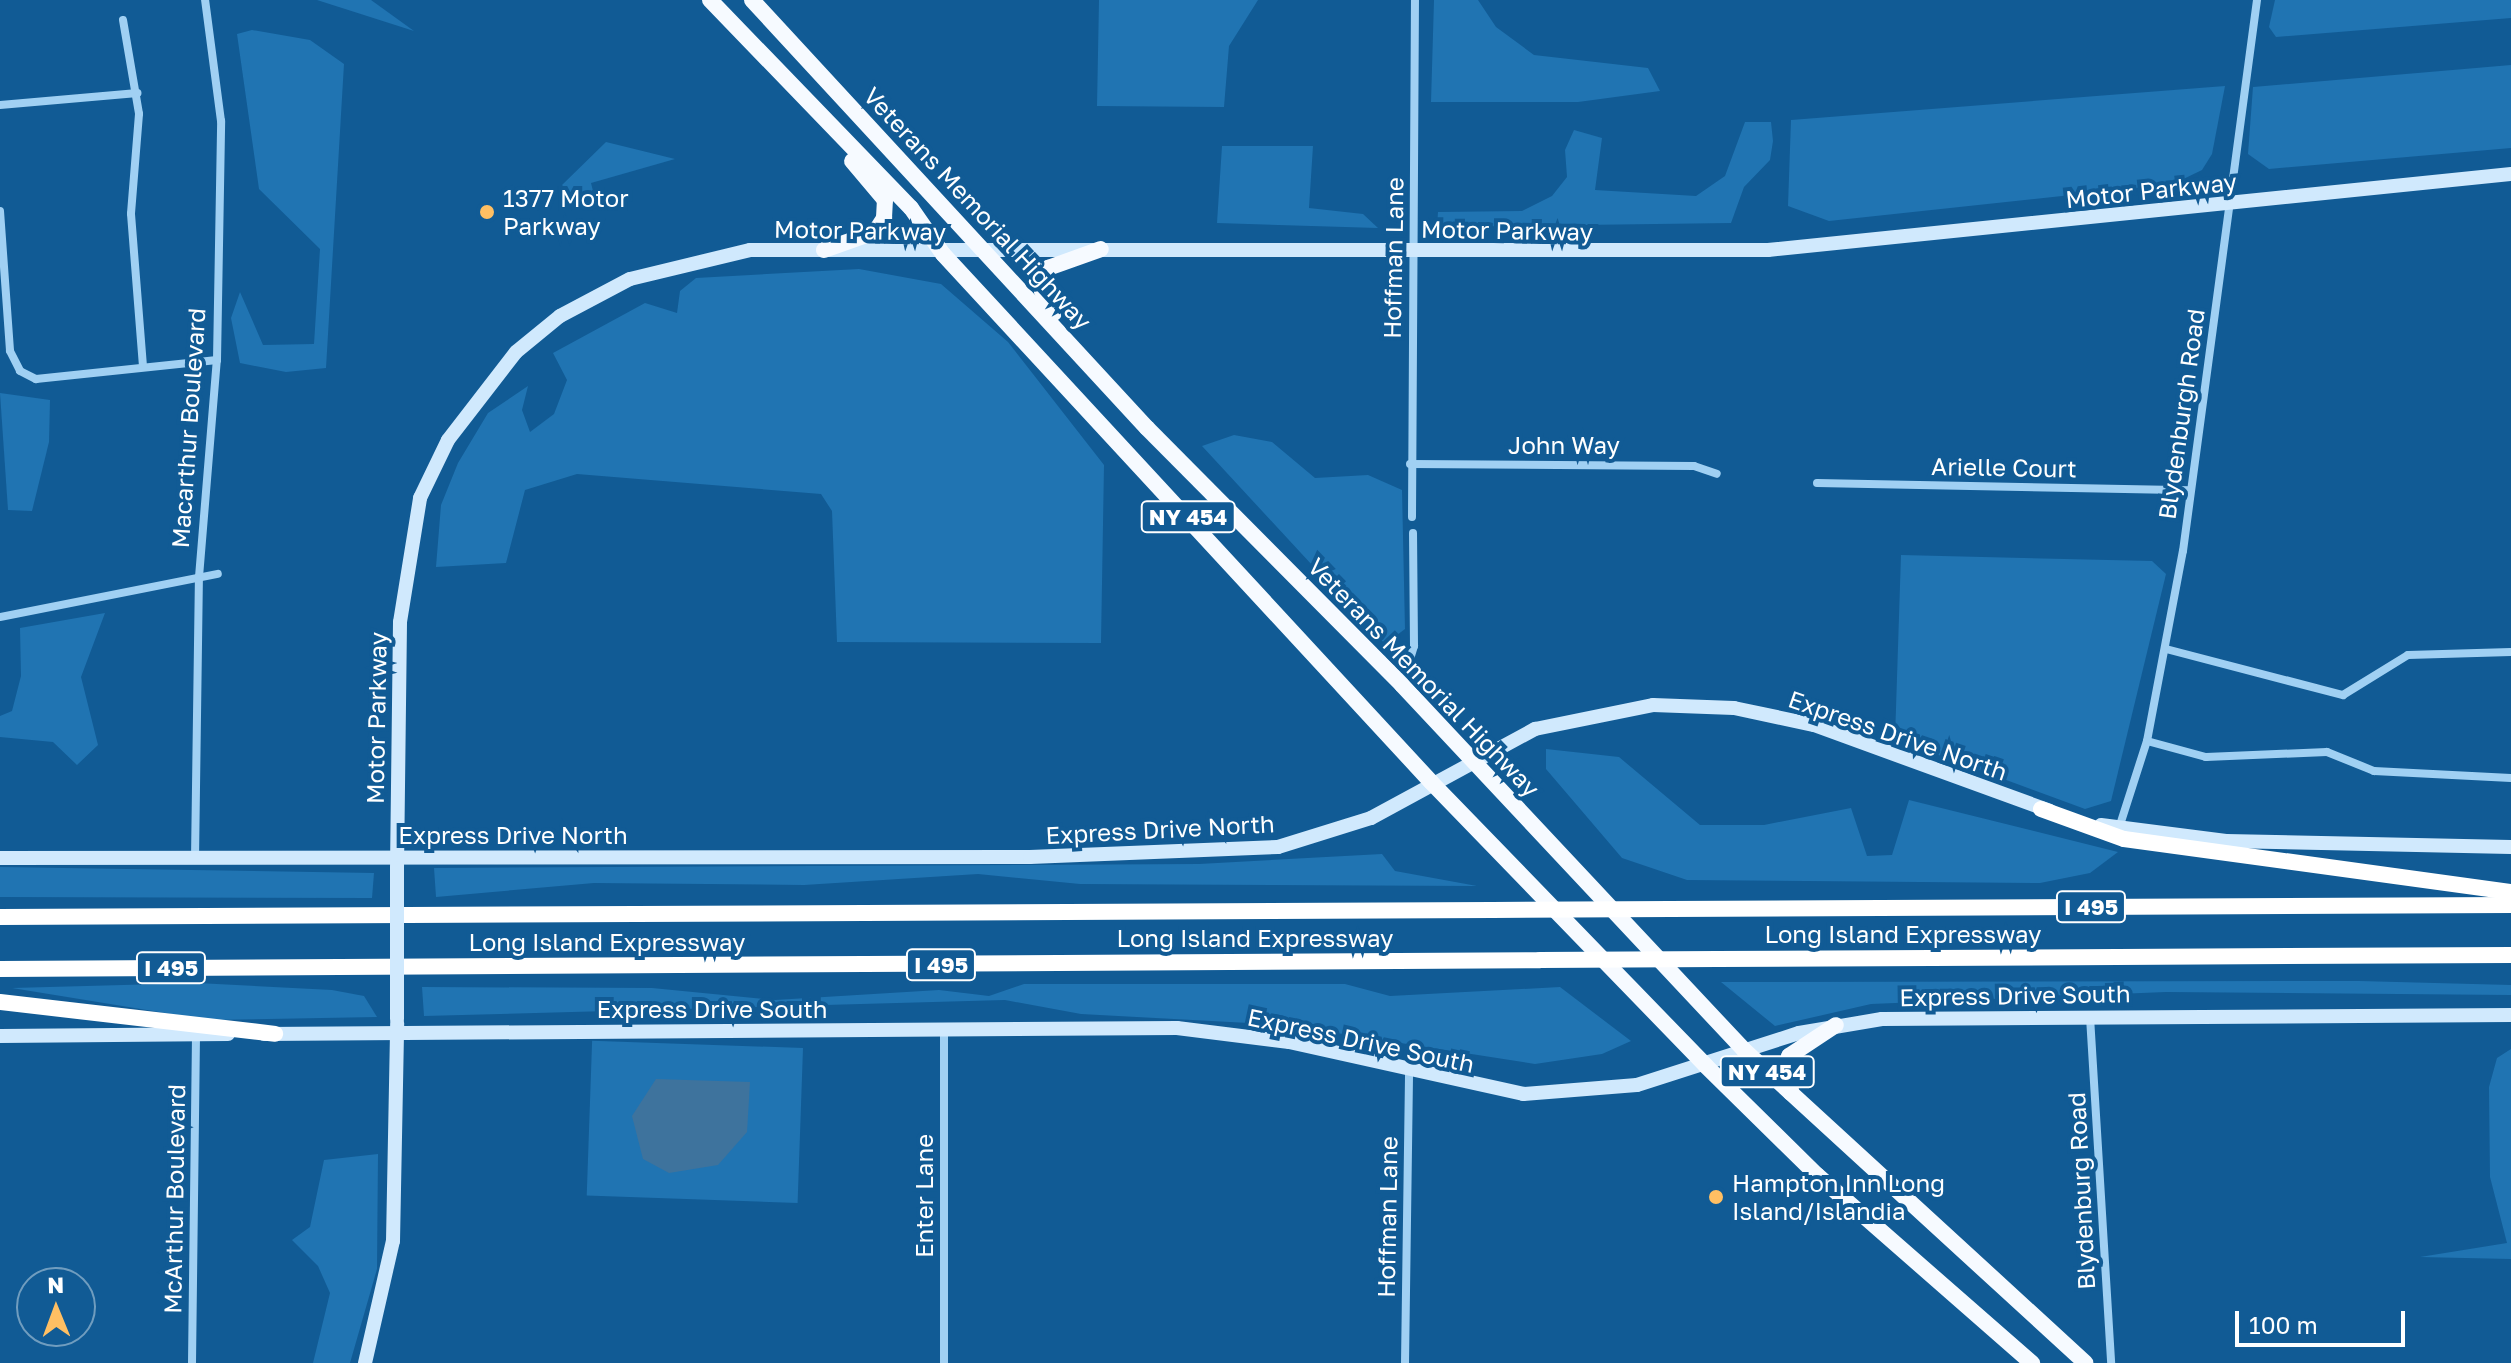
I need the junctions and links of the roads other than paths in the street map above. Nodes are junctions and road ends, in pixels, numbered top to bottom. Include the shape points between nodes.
1 (205, 0) edge
2 (710, 0) edge
3 (752, 0) edge
4 (1415, 0) edge
5 (2257, 0) edge
6 (123, 20) dead end
7 (137, 93) junction
8 (0, 105) edge
9 (815, 106) junction
10 (2511, 174) edge
11 (2229, 204) junction
12 (0, 211) edge
13 (1101, 249) junction
14 (824, 250) junction
15 (1414, 251) junction
16 (943, 254) junction
17 (991, 254) junction
18 (217, 360) junction
19 (143, 365) junction
20 (1108, 384) junction
21 (1410, 464) junction
22 (1717, 474) dead end
23 (1817, 483) dead end
24 (2190, 490) junction
25 (1412, 517) dead end
26 (1413, 533) dead end
27 (218, 574) dead end
28 (199, 577) junction
29 (0, 617) edge
30 (2166, 649) junction
31 (2511, 652) edge
32 (1402, 685) junction
33 (2147, 741) junction
34 (1469, 760) junction
35 (2511, 778) edge
36 (1431, 782) junction
37 (2041, 809) junction
38 (2119, 828) junction
39 (2511, 847) edge
40 (0, 858) edge
41 (195, 859) junction
42 (397, 862) junction
43 (2511, 892) edge
44 (2511, 905) edge
45 (0, 917) edge
46 (2511, 955) edge
47 (0, 969) edge
48 (0, 1002) edge
49 (2511, 1015) edge
50 (2090, 1016) junction
51 (1836, 1025) junction
52 (397, 1026) junction
53 (944, 1028) junction
54 (275, 1034) junction
55 (196, 1035) junction
56 (0, 1036) edge
57 (1744, 1050) junction
58 (1706, 1066) junction
59 (1409, 1072) junction
60 (1792, 1094) junction
61 (192, 1363) edge
62 (365, 1363) edge
63 (944, 1363) edge
64 (1405, 1363) edge
65 (2032, 1363) edge
66 (2085, 1363) edge
67 (2111, 1363) edge

1 - 18 street, Macarthur Boulevard via 221,81
2 - 9 highway, Veterans Memorial Highway / NY 454
3 - 17 highway, Veterans Memorial Highway / NY 454
4 - 15 street, Hoffman Lane
5 - 11 street, Blydenburgh Road
6 - 7 street
7 - 8 street
7 - 19 street via 131,214
9 - 14 highway via 887,206 875,232
9 - 16 highway, Veterans Memorial Highway / NY 454 via 911,208
10 - 11 main road, Motor Parkway
11 - 15 main road, Motor Parkway via 1768,250
11 - 24 street, Blydenburgh Road
12 - 19 street via 10,351 20,371 36,379
13 - 15 main road, Motor Parkway
13 - 17 main road, Motor Parkway
13 - 20 highway via 1048,268 1042,291
14 - 16 main road, Motor Parkway
14 - 42 main road, Motor Parkway via 750,250 622,281 560,316 482,390 420,498 406,559
15 - 21 street, Hoffman Lane
16 - 17 main road, Motor Parkway
16 - 36 highway, Veterans Memorial Highway / NY 454
17 - 20 highway, Veterans Memorial Highway / NY 454
18 - 19 street
18 - 28 street, Macarthur Boulevard
20 - 32 highway, Veterans Memorial Highway / NY 454
21 - 22 street, John Way via 1694,466
21 - 25 street, Hoffman Lane
23 - 24 street, Arielle Court
24 - 30 street, Blydenburgh Road
26 - 32 street via 1414,646
27 - 28 street
28 - 29 street
28 - 41 street, Macarthur Boulevard
30 - 31 street via 2343,695 2408,655
30 - 33 street, Blydenburgh Road
32 - 34 highway, Veterans Memorial Highway / NY 454
33 - 35 street via 2206,757 2327,752 2374,771
33 - 38 street, Blydenburgh Road
34 - 36 main road, Express Drive North
34 - 37 main road, Express Drive North via 1591,712 1718,706 1840,733
34 - 57 highway, Veterans Memorial Highway / NY 454
36 - 42 main road, Express Drive North via 1334,834 1251,849 1030,857
36 - 58 highway, Veterans Memorial Highway / NY 454
37 - 38 main road, Express Drive North
37 - 43 highway via 2124,839
38 - 39 main road, Express Drive North via 2226,841
40 - 41 main road, Express Drive North
41 - 42 main road, Express Drive North
42 - 52 main road, Motor Parkway, bridge
44 - 45 highway, Long Island Expressway / I 495, bridge
46 - 47 highway, Long Island Expressway / I 495, bridge
48 - 54 highway
49 - 50 main road, Express Drive South
50 - 51 main road, Express Drive South
50 - 67 street, Blydenburg Road
51 - 57 main road, Express Drive South
51 - 60 highway via 1789,1056
52 - 53 main road, Express Drive South
52 - 54 main road, Express Drive South
52 - 62 main road, Motor Parkway via 393,1241
53 - 59 main road, Express Drive South via 1177,1028 1289,1042
53 - 63 street, Enter Lane
54 - 55 main road, Express Drive South
55 - 56 main road, Express Drive South
55 - 61 street, McArthur Boulevard
57 - 58 main road, Express Drive South
57 - 60 highway, Veterans Memorial Highway / NY 454
58 - 59 main road, Express Drive South via 1600,1091 1523,1094
58 - 65 highway, Veterans Memorial Highway / NY 454 via 1817,1175
59 - 64 street, Hoffman Lane
60 - 66 highway, Veterans Memorial Highway / NY 454

